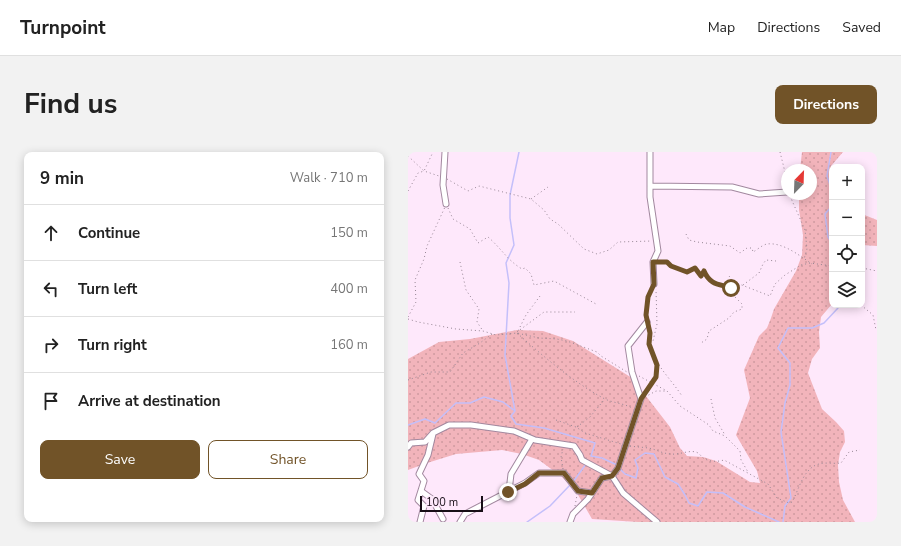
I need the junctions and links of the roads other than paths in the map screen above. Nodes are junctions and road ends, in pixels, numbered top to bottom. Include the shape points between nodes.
1 (445, 152) edge
2 (650, 152) edge
3 (650, 186) junction
4 (781, 193) edge
5 (446, 204) road end
6 (654, 284) road end
7 (647, 322) road end
8 (433, 433) junction
9 (532, 439) junction
10 (408, 446) edge
11 (612, 476) junction
12 (421, 491) junction
13 (509, 491) junction
14 (592, 493) junction
15 (443, 519) dead end
16 (420, 522) edge
17 (460, 522) edge
18 (570, 522) edge
19 (657, 522) edge

1 - 5 street via 443,185
2 - 3 street
3 - 4 street via 732,187 759,194
3 - 6 street via 658,251 653,262
7 - 11 street via 628,346 632,372 641,399 618,468
8 - 9 street via 449,425 471,425 514,431
8 - 10 street via 425,442 411,443
8 - 12 street via 420,474 424,481
9 - 11 street via 574,446 582,460
9 - 13 street via 511,474
11 - 14 street via 602,478
11 - 19 street via 623,493
12 - 15 street via 432,500
12 - 16 street via 418,500 424,506
13 - 14 street via 525,484 539,473 564,473 578,491
13 - 17 street via 465,514
14 - 18 street via 573,514

